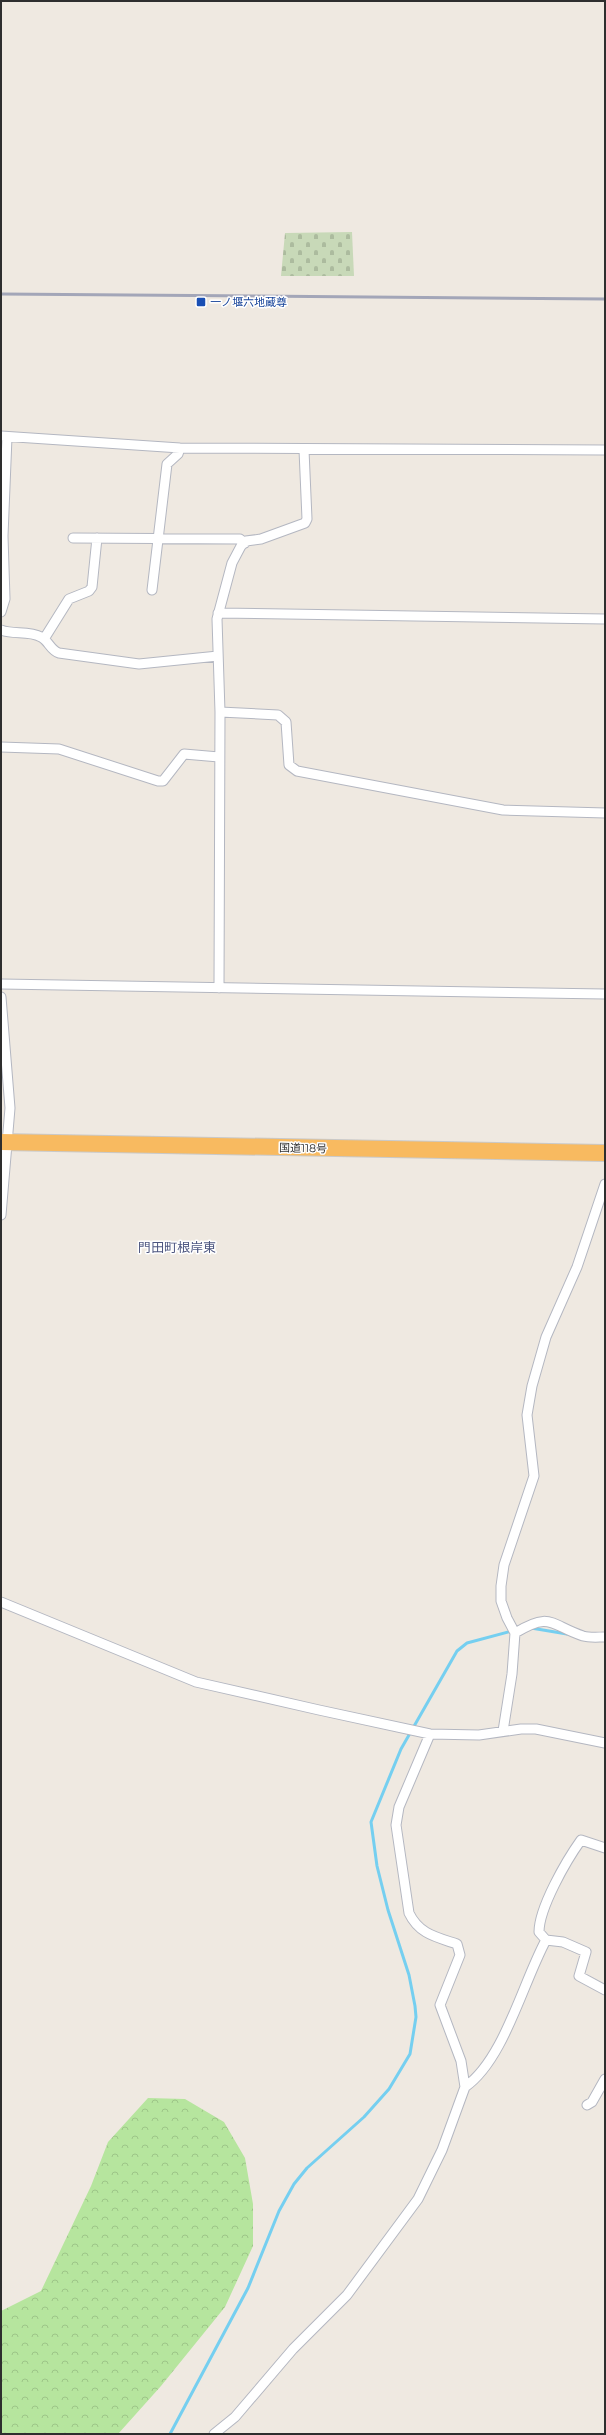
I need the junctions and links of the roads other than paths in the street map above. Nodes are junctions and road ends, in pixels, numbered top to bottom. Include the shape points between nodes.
1 (4, 437) edge
2 (180, 448) junction
3 (304, 450) junction
4 (605, 450) edge
5 (73, 538) dead end
6 (97, 538) junction
7 (158, 539) junction
8 (245, 543) junction
9 (152, 590) dead end
10 (1, 612) edge
11 (218, 613) junction
12 (605, 619) edge
13 (1, 630) edge
14 (44, 639) junction
15 (218, 656) junction
16 (220, 712) junction
17 (1, 747) edge
18 (219, 757) junction
19 (605, 813) edge
20 (1, 984) edge
21 (219, 988) junction
22 (605, 994) edge
23 (1, 997) edge
24 (4, 1142) edge
25 (605, 1153) edge
26 (605, 1184) edge
27 (1, 1215) edge
28 (1, 1602) edge
29 (514, 1633) junction
30 (605, 1637) edge
31 (503, 1731) junction
32 (430, 1734) junction
33 (605, 1743) edge
34 (605, 1848) edge
35 (546, 1940) junction
36 (605, 1990) edge
37 (605, 2079) edge
38 (465, 2087) junction
39 (587, 2105) dead end
40 (214, 2434) edge

1 - 2 street
1 - 10 street via 5,599
2 - 3 street
2 - 7 street via 178,454 166,464
3 - 4 street
3 - 8 street via 305,523
5 - 6 street
6 - 7 street
6 - 14 street via 92,587 89,591 69,598
7 - 8 street via 240,539
7 - 9 street
8 - 11 street via 232,563
11 - 12 street
11 - 15 street
13 - 14 street via 33,634
14 - 15 street via 53,651 59,653 120,662 152,663
15 - 16 street
16 - 18 street
16 - 19 street via 278,715 284,719 289,764 297,771 509,811
17 - 18 street via 59,749 158,781 162,781 184,754
18 - 21 street
20 - 21 street
21 - 22 street
23 - 24 street via 10,1108
24 - 25 highway, 国道118号
24 - 27 street
26 - 29 street via 577,1267 546,1337 532,1386 527,1415 534,1476 504,1566 501,1586 502,1600
28 - 32 street via 196,1682
29 - 30 street via 542,1621 554,1622 584,1636
29 - 31 street via 512,1674
31 - 32 street via 478,1735
31 - 33 street via 536,1729
32 - 38 street via 399,1808 396,1825 408,1913 414,1924 426,1934 456,1944 459,1948 460,1955 440,2005 461,2061
34 - 35 street via 581,1840 576,1847 539,1920 539,1932
35 - 36 street via 563,1942 586,1952 579,1976
35 - 38 street via 495,2050 477,2079
37 - 39 street via 592,2102
38 - 40 street via 442,2150 411,2210 346,2295 293,2349 235,2417

